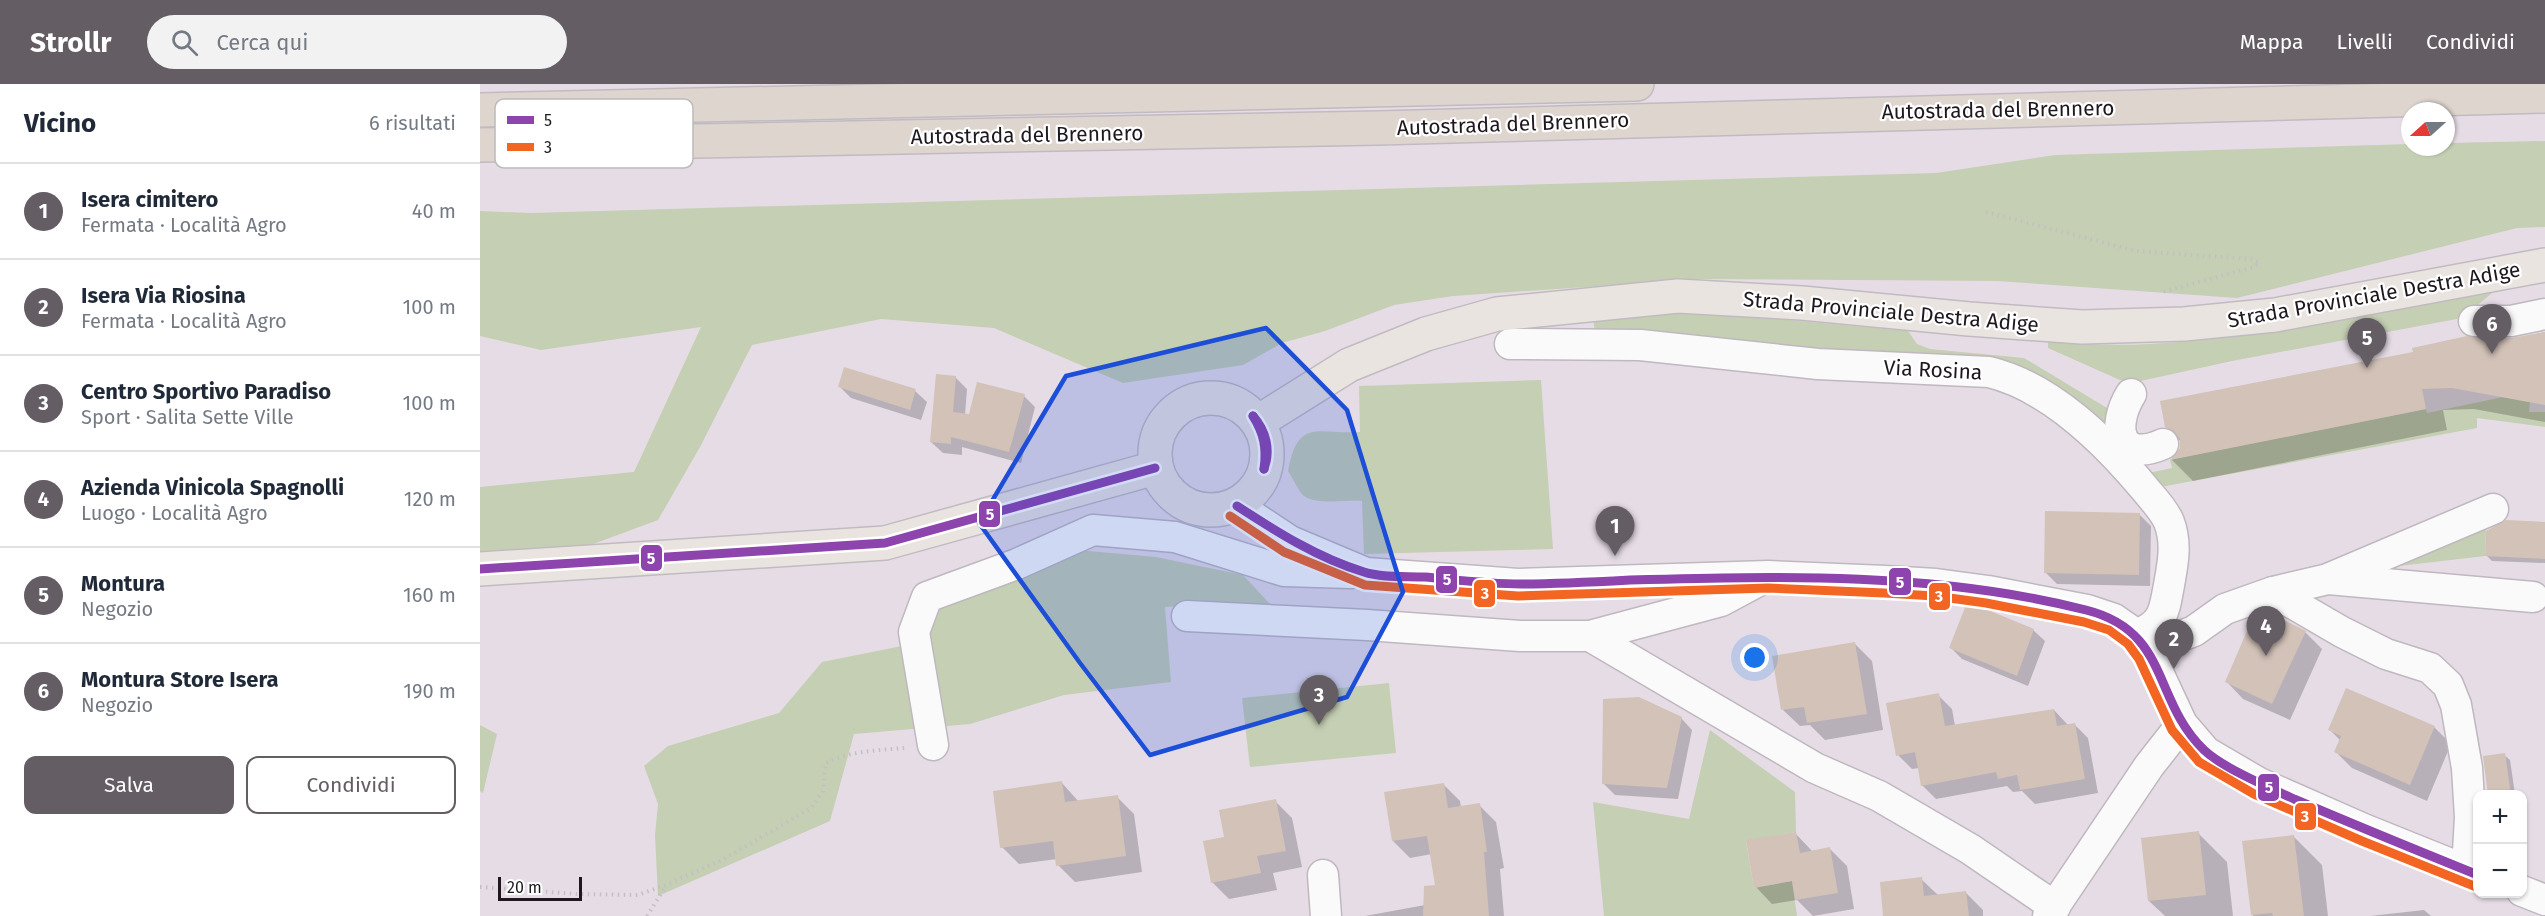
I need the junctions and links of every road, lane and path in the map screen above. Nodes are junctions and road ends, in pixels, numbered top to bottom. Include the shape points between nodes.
1 (1637, 84) edge
2 (2545, 96) edge
3 (693, 105) edge
4 (480, 110) edge
5 (495, 110) edge
6 (693, 143) edge
7 (480, 145) edge
8 (495, 145) edge
9 (1986, 212) dead end
10 (2545, 265) edge
11 (2155, 294) dead end
12 (2545, 314) edge
13 (2474, 321) dead end
14 (1510, 345) dead end
15 (2131, 394) dead end
16 (1258, 422) junction
17 (2163, 444) dead end
18 (1155, 468) junction
19 (1237, 506) junction
20 (2493, 509) dead end
21 (480, 569) edge
22 (1366, 573) junction
23 (1768, 576) junction
24 (2328, 579) junction
25 (2273, 592) junction
26 (2533, 597) dead end
27 (1187, 616) dead end
28 (1590, 636) junction
29 (2143, 644) junction
30 (2182, 724) junction
31 (933, 745) joint
32 (2469, 871) edge
33 (1323, 875) dead end
34 (666, 885) junction
35 (480, 887) edge
36 (2527, 893) edge
37 (2545, 900) edge
38 (2052, 911) edge
39 (646, 916) edge
40 (1326, 916) edge

1 - 3 highway, Autostrada del Brennero
2 - 6 highway, Autostrada del Brennero
4 - 5 highway, Autostrada del Brennero
7 - 8 highway, Autostrada del Brennero
9 - 11 path via 2136,251 2259,262 2254,267
10 - 16 main road, Strada Provinciale Destra Adige via 2275,315 2184,324 2082,327 1678,296 1508,313 1426,334 1349,365
12 - 13 street via 2511,321
14 - 29 street, Via Rosina via 1640,345 1818,364 1989,372 2010,377 2045,398 2104,444 2168,519 2175,551 2164,613
15 - 17 street via 2119,423 2128,446 2138,451
16 - 18 main road via 1242,406 1221,398 1198,398 1178,408 1162,424 1154,446
16 - 19 main road via 1269,453 1260,484
18 - 19 main road via 1167,491 1187,507 1212,512
18 - 21 main road via 885,543
19 - 22 street via 1290,541
20 - 24 street
22 - 23 street via 1518,584
22 - 31 street via 1284,572 1175,537 1093,530 1017,564 927,597 914,632
23 - 28 street via 1721,601
23 - 29 street via 1936,584 1988,591 2114,619
24 - 25 street
24 - 26 street
25 - 29 street via 2225,609 2194,631 2171,640
25 - 32 street via 2350,637 2430,668 2448,685 2456,705 2470,807
27 - 28 street via 1520,636
28 - 38 street via 1815,768 1879,796 1970,849
29 - 30 street
30 - 32 street via 2206,752 2259,783
30 - 38 street via 2148,766
31 - 34 path via 867,751 826,763 823,790 811,808 722,860
33 - 40 street
34 - 35 path via 638,895
34 - 39 path
36 - 37 street

